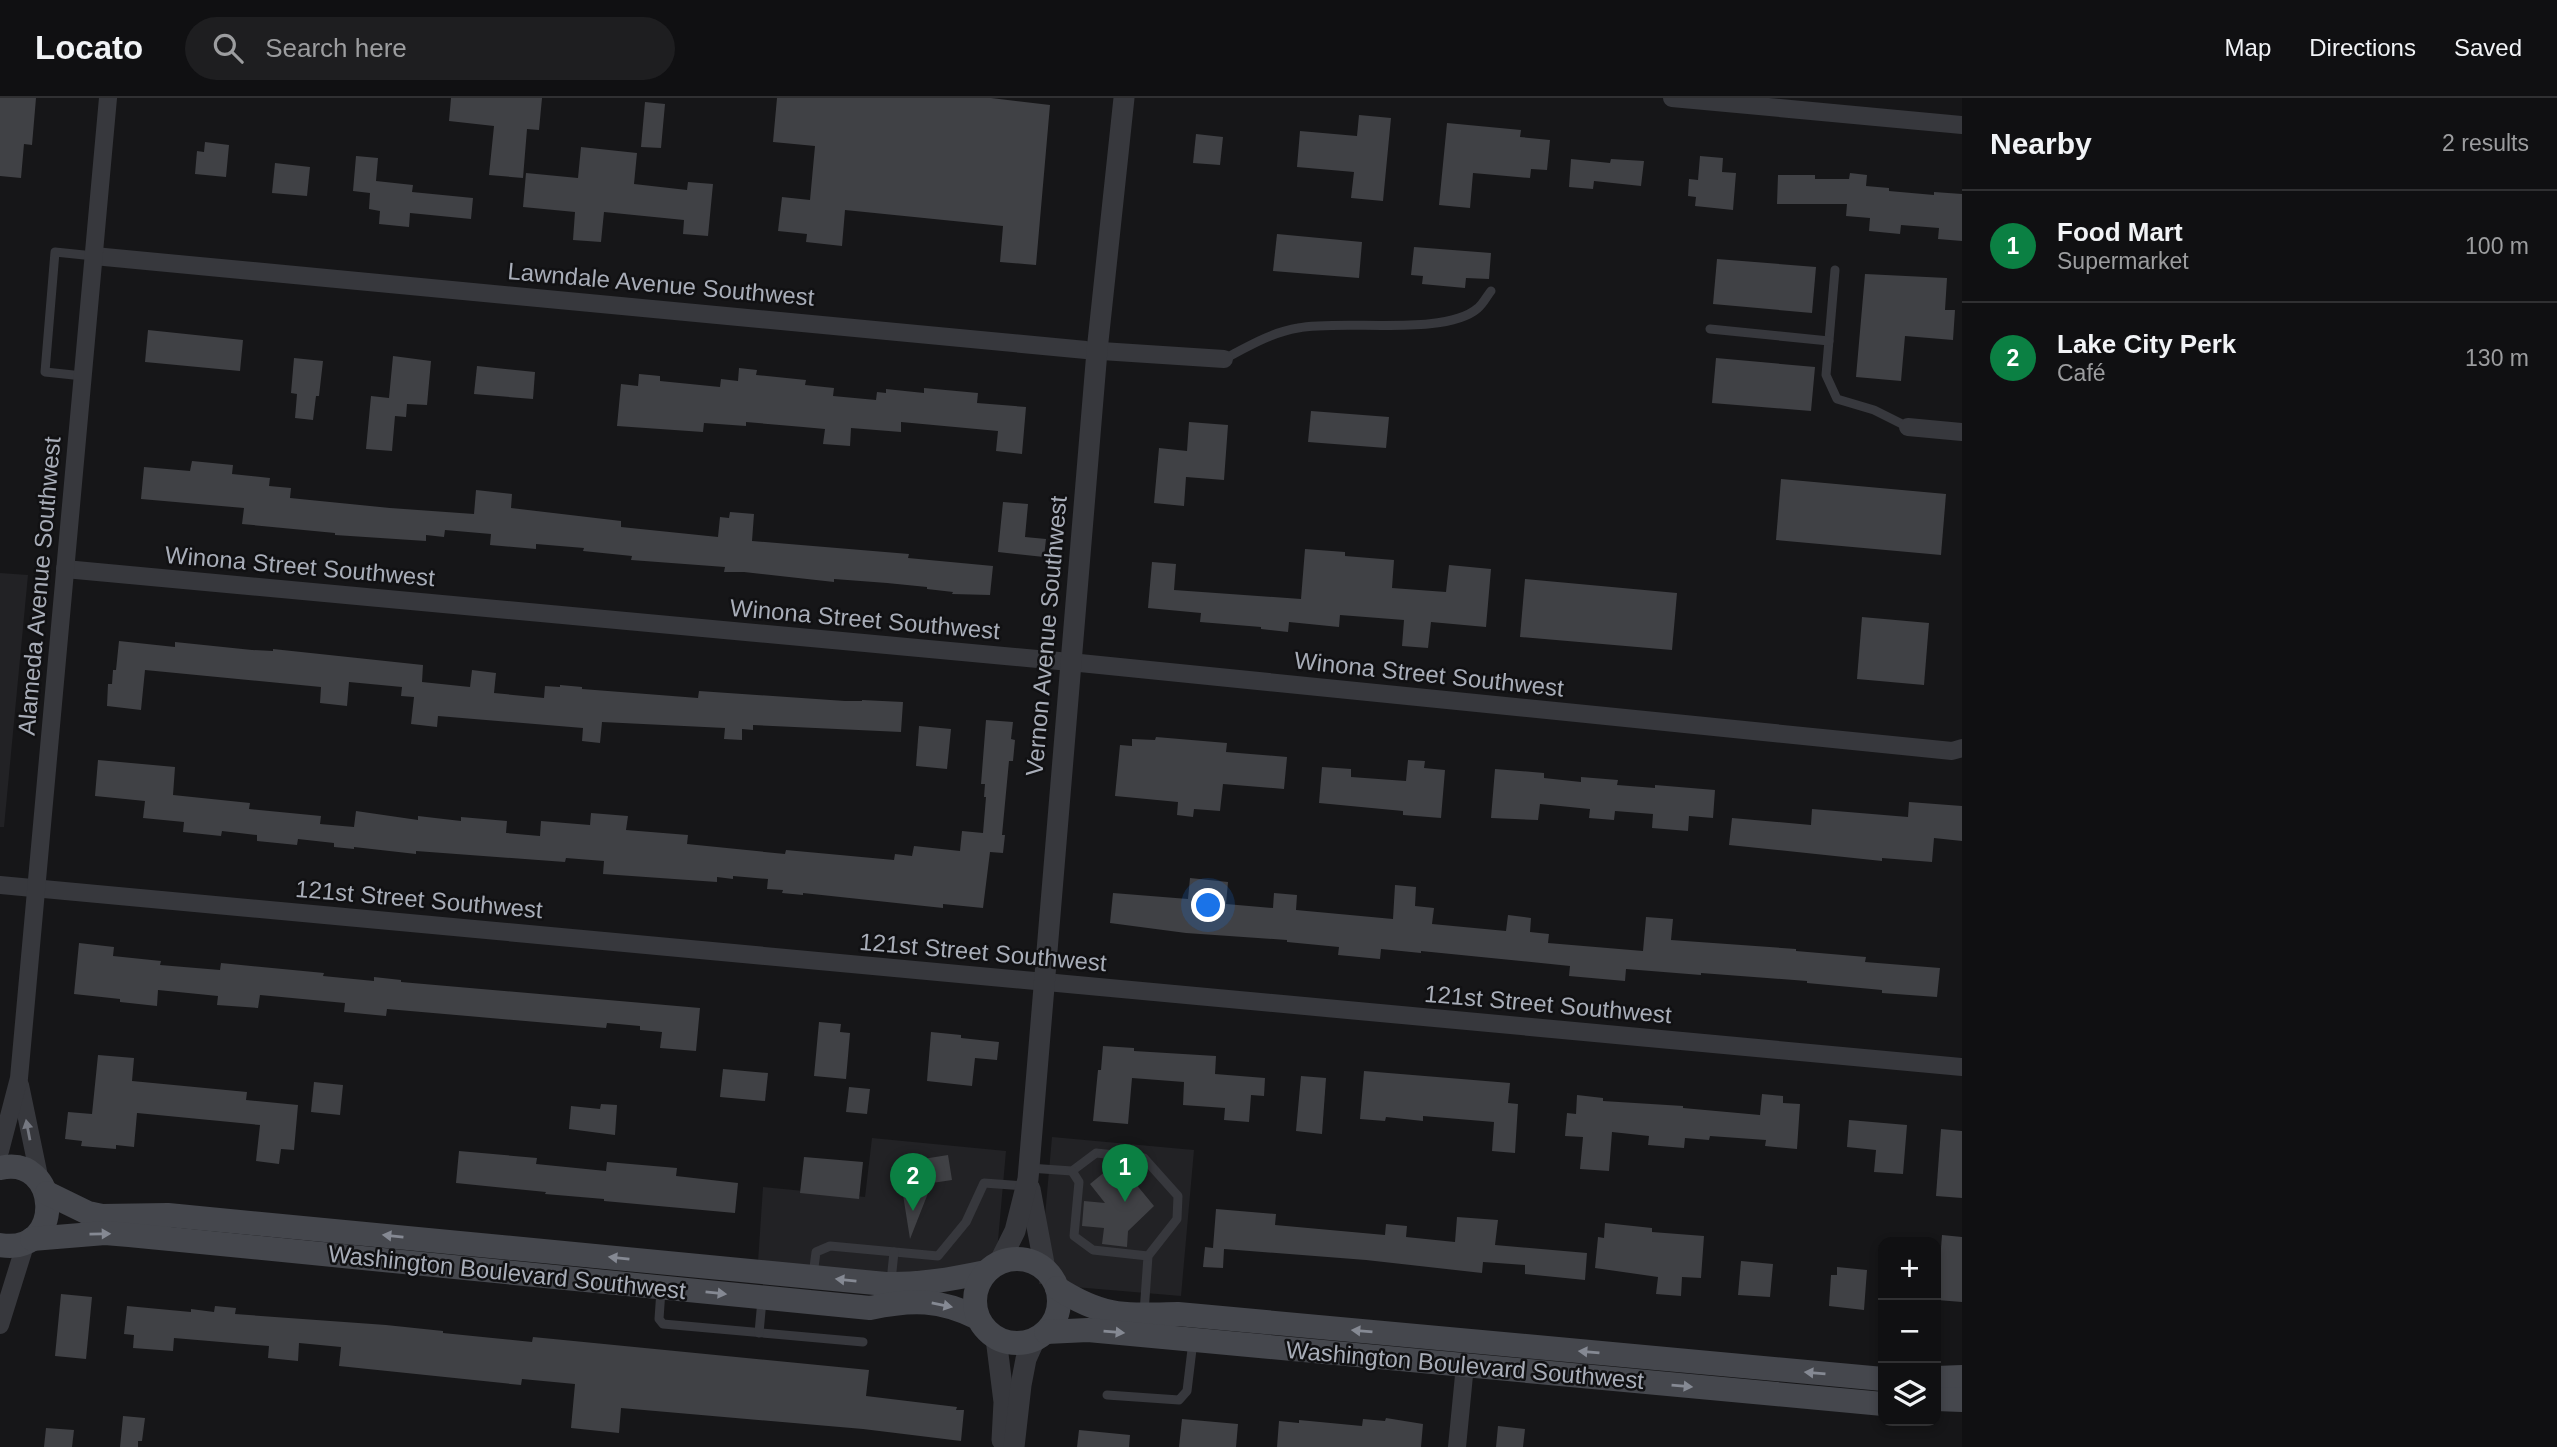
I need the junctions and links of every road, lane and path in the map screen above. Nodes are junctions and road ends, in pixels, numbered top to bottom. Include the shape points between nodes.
1 (108, 98) edge
2 (1124, 98) edge
3 (1672, 98) edge
4 (1962, 125) edge
5 (93, 256) junction
6 (1835, 270) dead end
7 (1490, 291) dead end
8 (1710, 329) dead end
9 (1829, 341) junction
10 (1097, 351) junction
11 (1224, 359) joint
12 (83, 376) junction
13 (1908, 427) joint
14 (1962, 432) edge
15 (65, 569) junction
16 (1070, 662) junction
17 (1959, 752) edge
18 (0, 885) edge
19 (36, 888) junction
20 (1045, 982) junction
21 (1962, 1067) edge
22 (19, 1078) junction
23 (0, 1151) edge
24 (0, 1168) edge
25 (1072, 1171) junction
26 (1028, 1178) junction
27 (43, 1187) junction
28 (29, 1240) junction
29 (0, 1245) edge
30 (894, 1252) junction
31 (1148, 1256) junction
32 (993, 1268) junction
33 (813, 1277) junction
34 (1051, 1278) junction
35 (891, 1284) junction
36 (661, 1287) junction
37 (762, 1297) junction
38 (1144, 1314) junction
39 (978, 1318) junction
40 (0, 1325) edge
41 (759, 1333) junction
42 (1041, 1335) junction
43 (996, 1338) junction
44 (1193, 1340) junction
45 (863, 1342) dead end
46 (1465, 1365) junction
47 (1962, 1377) edge
48 (1941, 1378) edge
49 (1878, 1379) edge
50 (1107, 1395) dead end
51 (1941, 1399) edge
52 (1962, 1400) edge
53 (1878, 1404) edge
54 (1002, 1447) edge
55 (1014, 1447) edge
56 (1457, 1447) edge

1 - 5 street, Alameda Avenue Southwest
2 - 10 street, Vernon Avenue Southwest
3 - 4 street
5 - 10 street, Lawndale Avenue Southwest
5 - 12 street, Alameda Avenue Southwest
5 - 12 lane via 55,252 50,302 46,372
6 - 9 lane
7 - 11 lane via 1477,308 1451,322 1297,328
8 - 9 lane
9 - 13 lane via 1826,375 1837,398
10 - 11 street, Lawndale Avenue Southwest
10 - 16 street, Vernon Avenue Southwest
12 - 15 street, Alameda Avenue Southwest
13 - 14 street
15 - 16 street, Winona Street Southwest
15 - 19 street, Alameda Avenue Southwest
16 - 17 street, Winona Street Southwest
16 - 20 street, Vernon Avenue Southwest
18 - 19 street, 121st Street Southwest
19 - 20 street, 121st Street Southwest
19 - 22 street, Alameda Avenue Southwest
20 - 21 street, 121st Street Southwest
20 - 26 street, Vernon Avenue Southwest
22 - 23 street, Alameda Avenue Southwest
27 -> 22 street, Alameda Avenue Southwest
24 - 27 main road, Washington Boulevard Southwest via 30,1172
25 - 26 lane
25 - 31 lane via 1079,1182 1074,1236 1093,1250
25 - 31 lane via 1096,1153 1144,1158 1178,1196 1177,1219
26 - 30 lane via 984,1183 966,1222 938,1256
26 - 32 street, Vernon Avenue Southwest via 1014,1231
26 - 34 street, Vernon Avenue Southwest
27 - 28 main road via 47,1219
33 -> 27 main road, Washington Boulevard Southwest via 168,1214 102,1216
28 - 29 main road, Washington Boulevard Southwest
28 -> 36 main road, Washington Boulevard Southwest via 105,1233
28 - 40 street
30 - 33 lane via 830,1246 816,1252
30 - 35 lane
31 - 38 lane
32 - 34 main road via 1018,1259 1032,1262
32 - 35 main road, Washington Boulevard Southwest via 935,1282
32 - 39 main road via 976,1291
35 -> 33 main road, Washington Boulevard Southwest
34 - 38 main road, Washington Boulevard Southwest via 1080,1303 1108,1313
34 - 42 main road via 1059,1308
36 -> 37 main road, Washington Boulevard Southwest
36 - 41 lane via 659,1319 663,1324
37 -> 39 main road, Washington Boulevard Southwest via 870,1308 922,1301
37 - 41 lane
49 -> 38 main road, Washington Boulevard Southwest
39 - 43 main road
41 - 45 lane
42 - 43 main road via 1022,1343
42 -> 44 main road, Washington Boulevard Southwest via 1088,1330
42 - 55 street via 1026,1359
43 - 54 street via 1004,1402
44 - 46 main road, Washington Boulevard Southwest
44 - 50 lane via 1187,1391 1179,1400
46 -> 53 main road, Washington Boulevard Southwest
46 - 56 street
47 - 48 main road
51 - 52 main road

